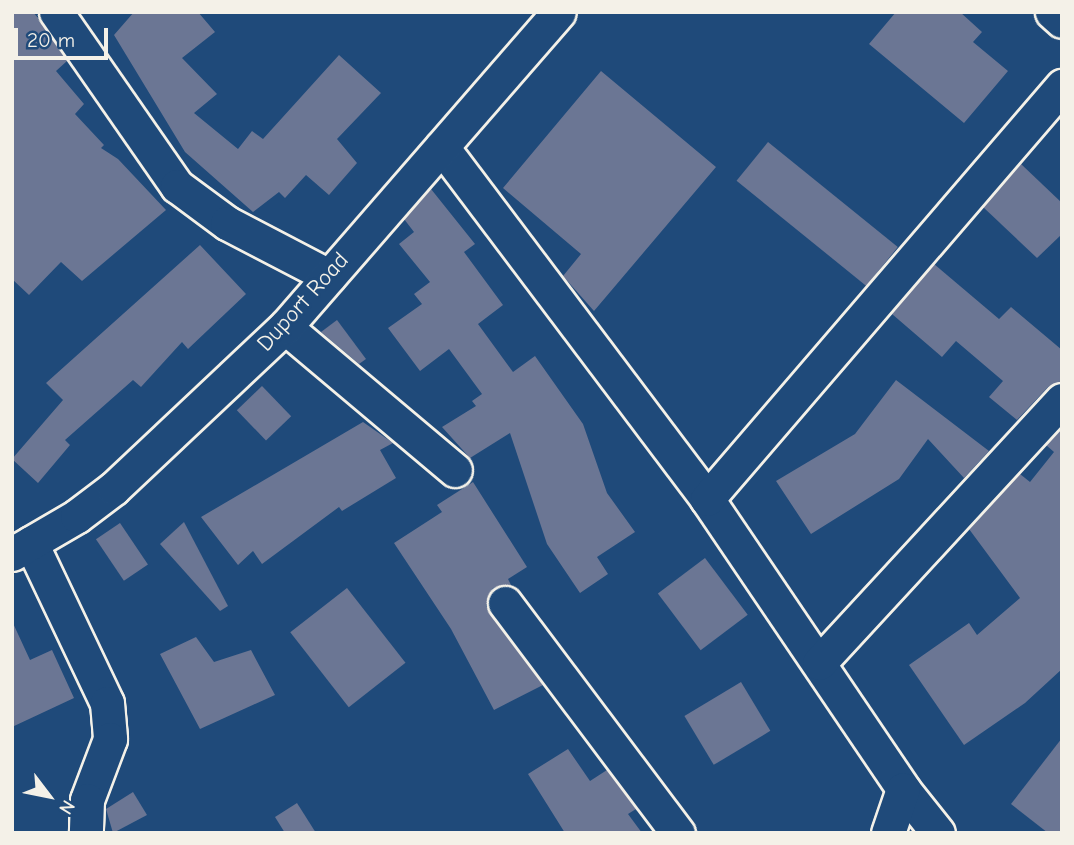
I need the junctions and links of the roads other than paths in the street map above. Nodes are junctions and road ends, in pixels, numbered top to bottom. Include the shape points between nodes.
1 (56, 12) edge
2 (559, 12) edge
3 (1052, 12) edge
4 (1062, 21) edge
5 (1062, 86) edge
6 (442, 147) junction
7 (329, 276) junction
8 (285, 327) junction
9 (1062, 400) edge
10 (455, 470) dead end
11 (707, 499) junction
12 (22, 548) edge
13 (505, 603) dead end
14 (819, 663) junction
15 (903, 789) junction
16 (86, 833) edge
17 (678, 833) edge
18 (888, 833) edge
19 (938, 833) edge

1 - 7 street via 177,186 227,223
2 - 6 street, Duport Road
3 - 4 street
5 - 11 street
6 - 7 street, Duport Road
6 - 11 street
7 - 8 street, Duport Road
8 - 10 street
8 - 12 street, Duport Road via 114,488
9 - 14 street
11 - 14 street
12 - 16 street via 107,703 110,738 87,800
13 - 17 street
14 - 15 street
15 - 18 street
15 - 19 street

